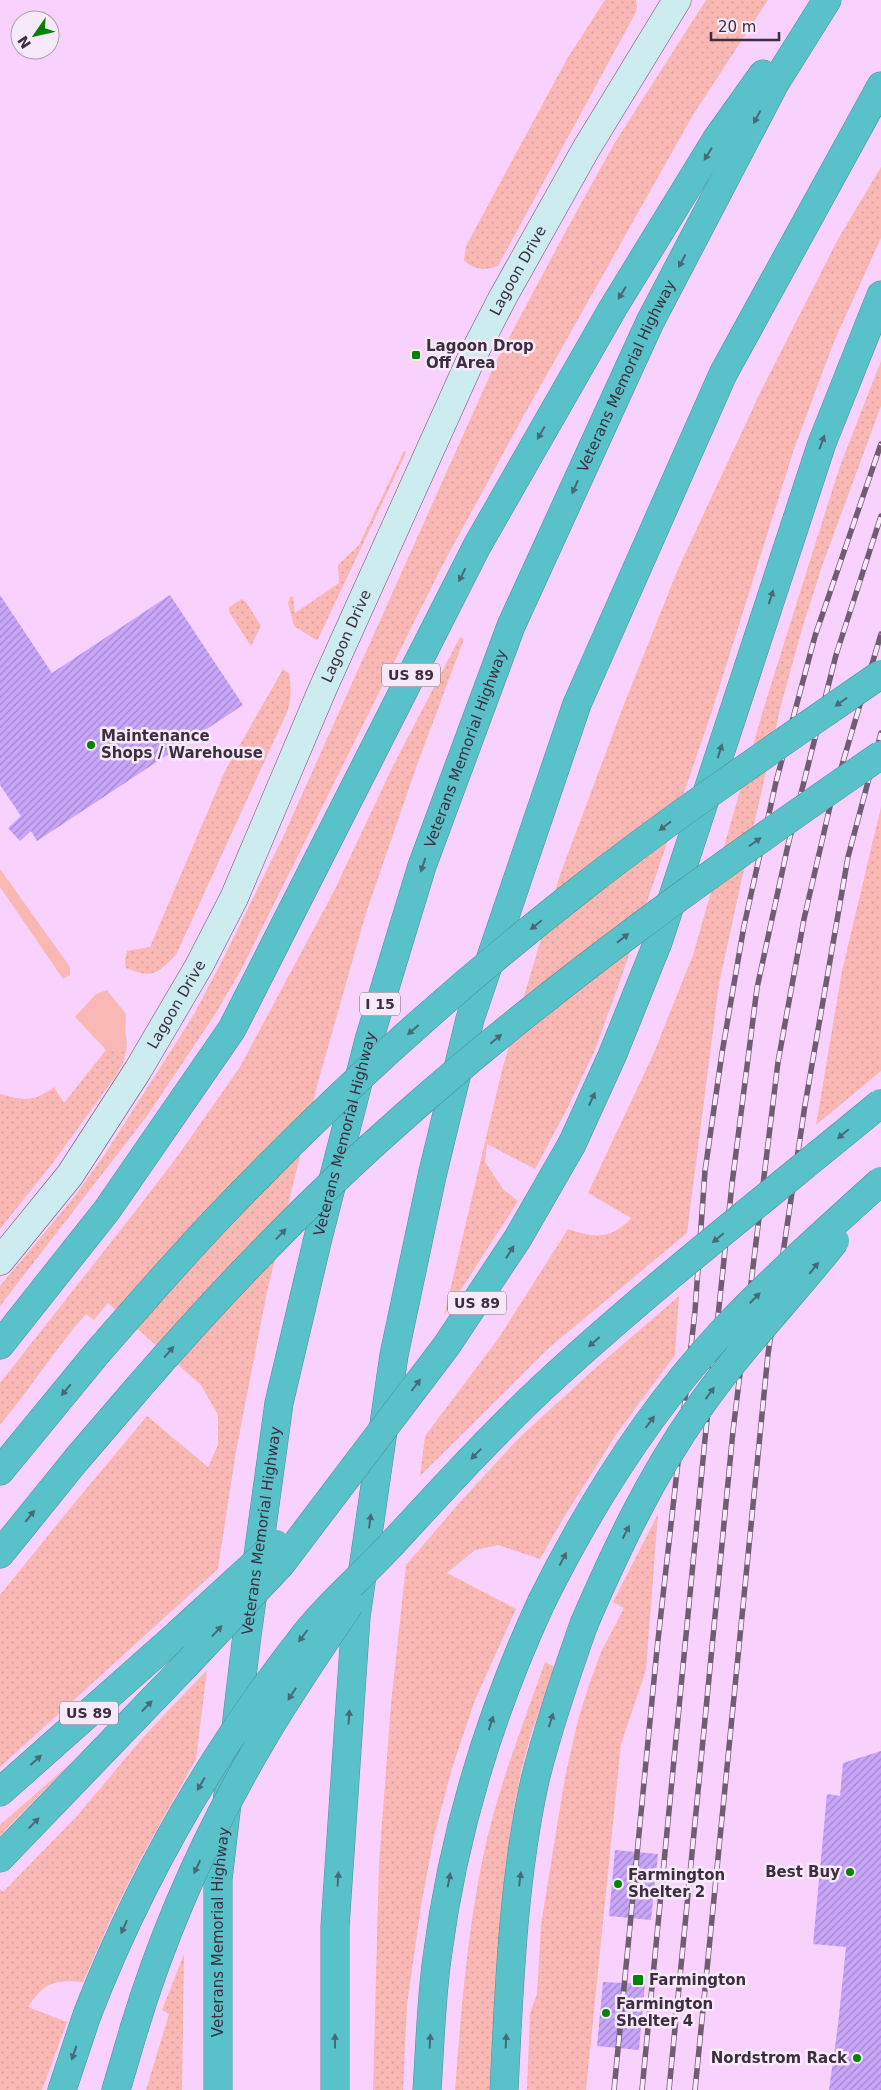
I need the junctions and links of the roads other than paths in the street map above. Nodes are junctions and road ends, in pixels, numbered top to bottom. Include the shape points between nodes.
1 (677, 0) edge
2 (816, 0) edge
3 (827, 0) edge
4 (881, 86) edge
5 (881, 296) edge
6 (881, 674) edge
7 (881, 755) edge
8 (881, 1103) edge
9 (881, 1182) edge
10 (0, 1261) edge
11 (0, 1345) edge
12 (366, 1452) junction
13 (0, 1471) edge
14 (386, 1551) junction
15 (0, 1554) edge
16 (0, 1792) edge
17 (0, 1858) edge
18 (62, 2090) edge
19 (116, 2090) edge
20 (218, 2090) edge
21 (335, 2090) edge
22 (427, 2090) edge
23 (504, 2090) edge

1 - 10 street, Lagoon Drive via 586,149 472,357 323,688 234,898 199,966 138,1070 70,1175
2 -> 11 highway, US 89 via 716,140 613,308 477,546 232,1029 107,1210
3 -> 20 highway, Veterans Memorial Highway / I 15 via 775,83 650,322 511,626 422,866 368,1040 279,1403 218,1880
21 -> 4 highway via 335,1926 356,1617 394,1356 432,1176 470,1019 577,704 723,374
12 -> 5 highway, US 89, bridge via 473,1308 518,1238 572,1144 612,1056 658,942 822,443
6 -> 13 highway, bridge via 610,867 522,936 379,1061 219,1216 97,1353
15 -> 7 highway, bridge via 76,1460 207,1311 287,1228 398,1122 515,1023 640,925
8 -> 14 highway, bridge via 565,1367 483,1446
22 -> 9 highway, bridge via 437,1958 458,1836 508,1676 541,1602 602,1492 641,1434 695,1364 751,1302
23 -> 9 highway, bridge via 509,1986 527,1826 548,1733 584,1624 632,1520 696,1411 750,1340 811,1272
16 -> 12 highway, US 89, bridge via 266,1553
17 -> 12 highway, bridge via 280,1564
14 -> 18 highway, bridge via 309,1629 248,1710 203,1781 132,1909 87,2015
14 -> 19 highway, bridge via 260,1744 224,1811 168,1932

